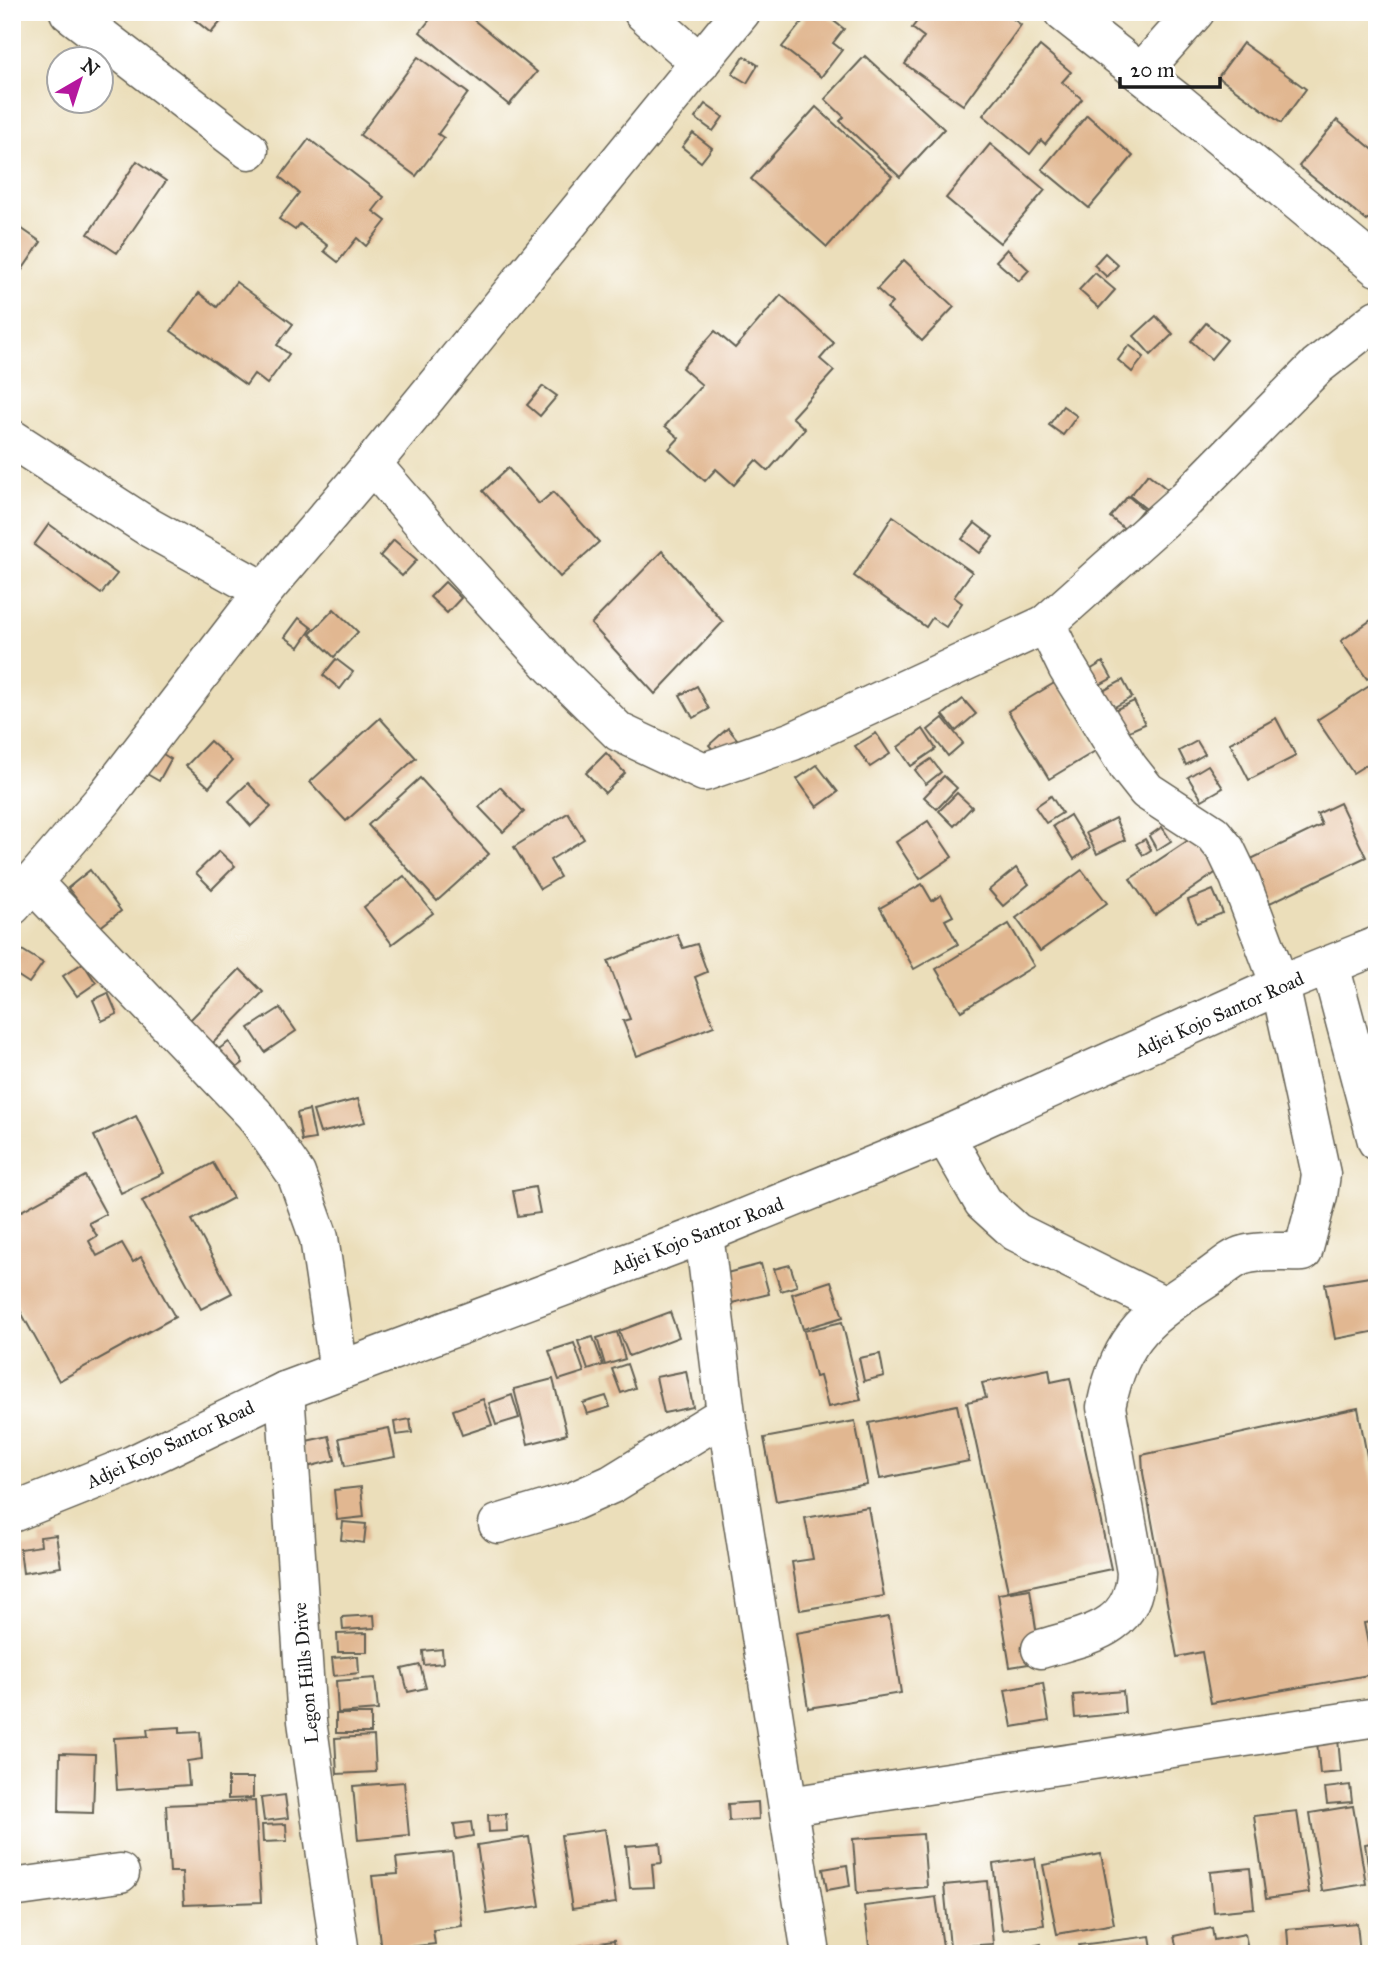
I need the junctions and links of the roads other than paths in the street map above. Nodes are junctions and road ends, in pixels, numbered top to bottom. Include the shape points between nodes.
1 (69, 12) edge
2 (643, 12) edge
3 (741, 12) edge
4 (1063, 12) edge
5 (1195, 12) edge
6 (700, 63) junction
7 (1141, 73) junction
8 (248, 150) dead end
9 (1377, 267) edge
10 (1377, 319) edge
11 (12, 439) edge
12 (372, 464) junction
13 (264, 591) junction
14 (1046, 624) junction
15 (22, 894) edge
16 (1377, 946) edge
17 (1330, 965) junction
18 (1280, 985) junction
19 (945, 1136) junction
20 (1377, 1141) edge
21 (704, 1234) junction
22 (1165, 1306) junction
23 (339, 1371) junction
24 (285, 1391) junction
25 (726, 1415) junction
26 (12, 1513) edge
27 (498, 1524) dead end
28 (1041, 1649) dead end
29 (1377, 1717) edge
30 (789, 1806) junction
31 (120, 1873) dead end
32 (12, 1888) edge
33 (340, 1954) edge
34 (811, 1954) edge

1 - 8 street
2 - 6 street
3 - 6 street
4 - 7 street
5 - 7 street
6 - 12 street
7 - 9 street
10 - 14 street via 1317,366 1186,499
11 - 13 street via 150,528
12 - 13 street
12 - 14 street via 544,657 619,732 704,772 793,741
13 - 15 street via 112,788
14 - 18 street via 1067,667 1147,791 1213,834 1226,850
15 - 23 street via 254,1114 296,1174 319,1238
16 - 17 street, Adjei Kojo Santor Road
17 - 18 street, Adjei Kojo Santor Road
17 - 20 street
18 - 19 street, Adjei Kojo Santor Road
18 - 22 street via 1321,1174 1303,1252 1243,1255
19 - 21 street, Adjei Kojo Santor Road
19 - 22 street via 983,1202 1016,1233
21 - 23 street, Adjei Kojo Santor Road
21 - 25 street
22 - 28 street via 1121,1354 1106,1407 1136,1572 1130,1604 1103,1630
23 - 24 street, Adjei Kojo Santor Road
24 - 26 street, Adjei Kojo Santor Road via 132,1465
24 - 33 street, Legon Hills Drive via 307,1721
25 - 27 street via 612,1484
25 - 30 street
29 - 30 street
30 - 34 street
31 - 32 street

